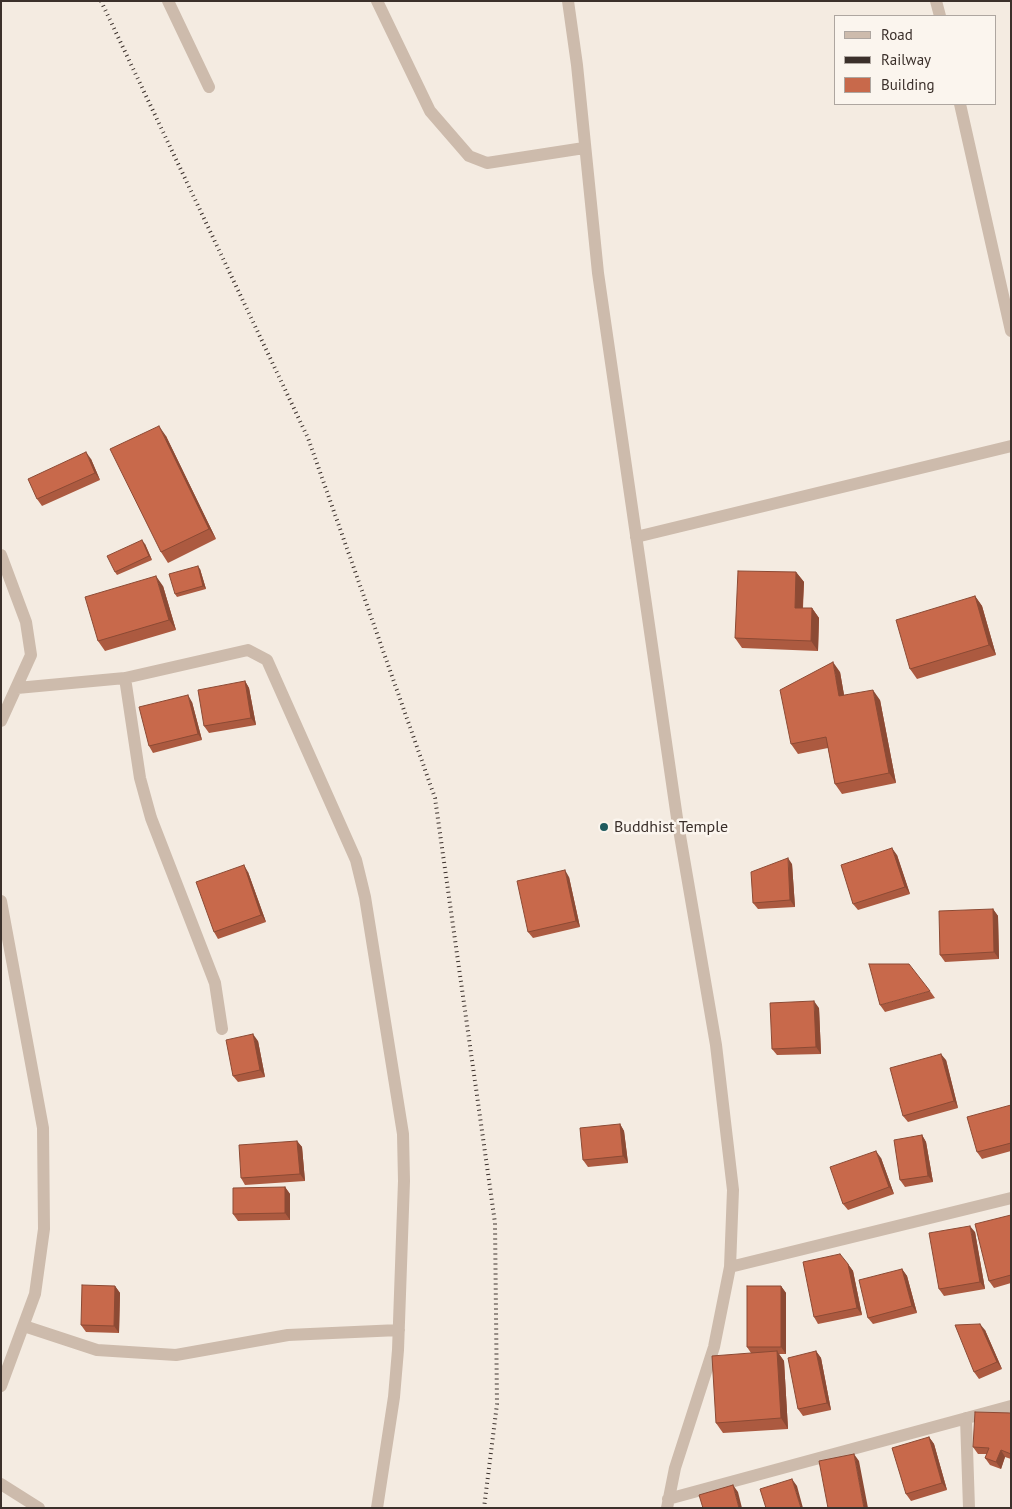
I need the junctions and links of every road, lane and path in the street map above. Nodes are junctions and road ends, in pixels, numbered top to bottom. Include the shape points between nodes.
1 (168, 1) edge
2 (377, 1) edge
3 (568, 1) edge
4 (936, 1) edge
5 (940, 15) edge
6 (210, 87) dead end
7 (960, 105) edge
8 (584, 148) junction
9 (1011, 331) edge
10 (1011, 446) edge
11 (636, 537) junction
12 (1, 555) edge
13 (125, 678) junction
14 (16, 688) junction
15 (1, 721) edge
16 (1, 901) edge
17 (222, 1029) dead end
18 (1011, 1198) edge
19 (730, 1266) junction
20 (24, 1326) junction
21 (399, 1330) junction
22 (1, 1386) edge
23 (1011, 1406) edge
24 (966, 1418) junction
25 (1, 1484) edge
26 (667, 1503) edge
27 (39, 1508) edge
28 (377, 1508) edge
29 (969, 1508) edge

1 - 6 street
2 - 8 street via 430,110 469,156 487,163
3 - 8 street
4 - 5 street
7 - 9 street
8 - 11 street via 598,273
10 - 11 street
11 - 19 street via 677,818 716,1045 733,1190
12 - 14 street via 26,622 31,655
13 - 14 street
13 - 17 street via 140,778 151,818 215,983
13 - 21 street via 248,650 267,660 356,860 366,897 402,1134 404,1181
14 - 15 street
16 - 20 street via 43,1128 44,1229 35,1294
18 - 19 street
19 - 26 street via 714,1347
20 - 21 street via 97,1350 176,1355 288,1335
20 - 22 street
21 - 28 street via 394,1397
23 - 24 street
24 - 26 street
24 - 29 street
25 - 27 street

